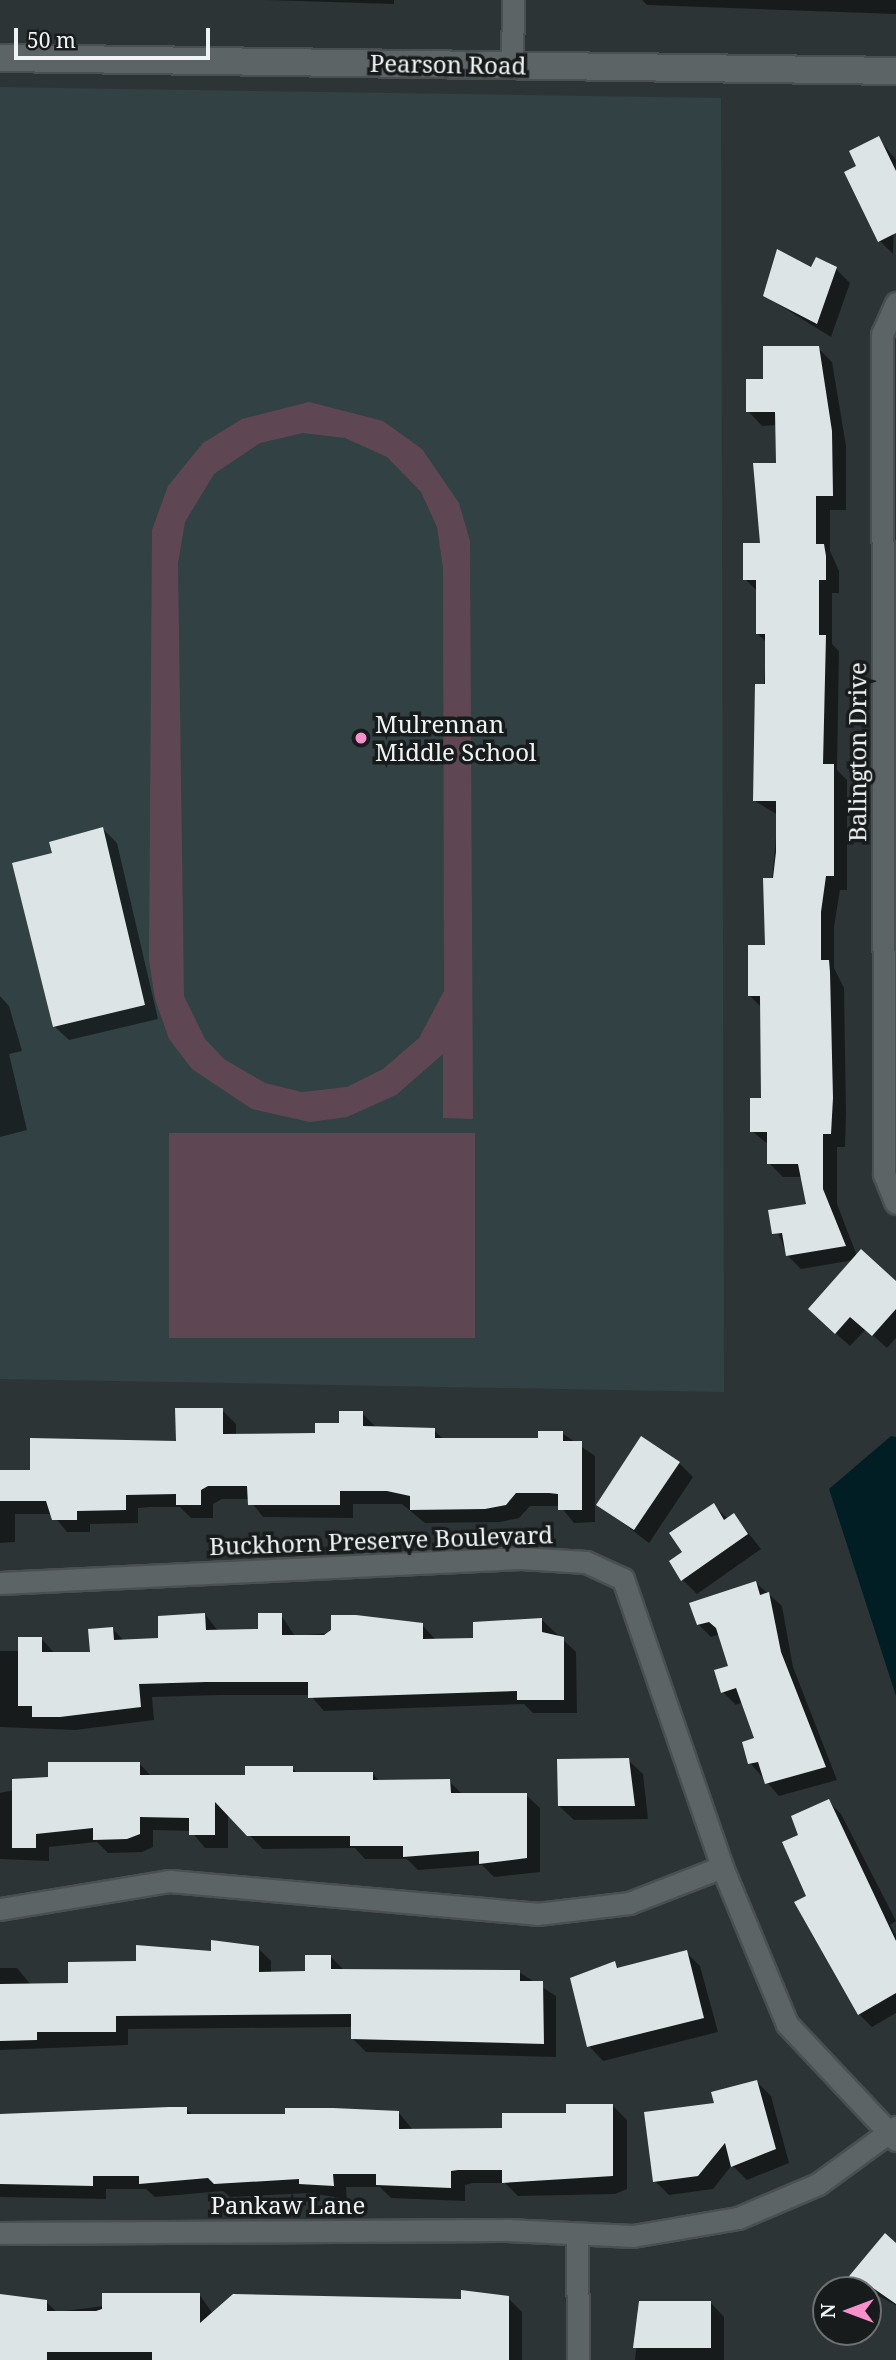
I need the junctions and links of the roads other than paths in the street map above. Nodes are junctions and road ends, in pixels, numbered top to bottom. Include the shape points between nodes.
1 (513, 0) edge
2 (0, 58) edge
3 (512, 65) junction
4 (896, 71) edge
5 (896, 303) edge
6 (896, 1203) edge
7 (0, 1583) edge
8 (722, 1867) junction
9 (0, 1909) edge
10 (894, 2134) edge
11 (0, 2233) edge
12 (577, 2236) junction
13 (578, 2360) edge

1 - 3 street
2 - 3 street, Pearson Road
3 - 4 street, Pearson Road
5 - 6 street, Balington Drive via 882,334 884,1174
7 - 8 street, Buckhorn Preserve Boulevard via 371,1563 586,1562 623,1579
8 - 9 street via 629,1903 537,1914 170,1881
8 - 10 street, Buckhorn Preserve Boulevard via 787,2024
10 - 12 street, Pankaw Lane via 818,2184 738,2218 633,2236
11 - 12 street, Pankaw Lane via 507,2230
12 - 13 street

